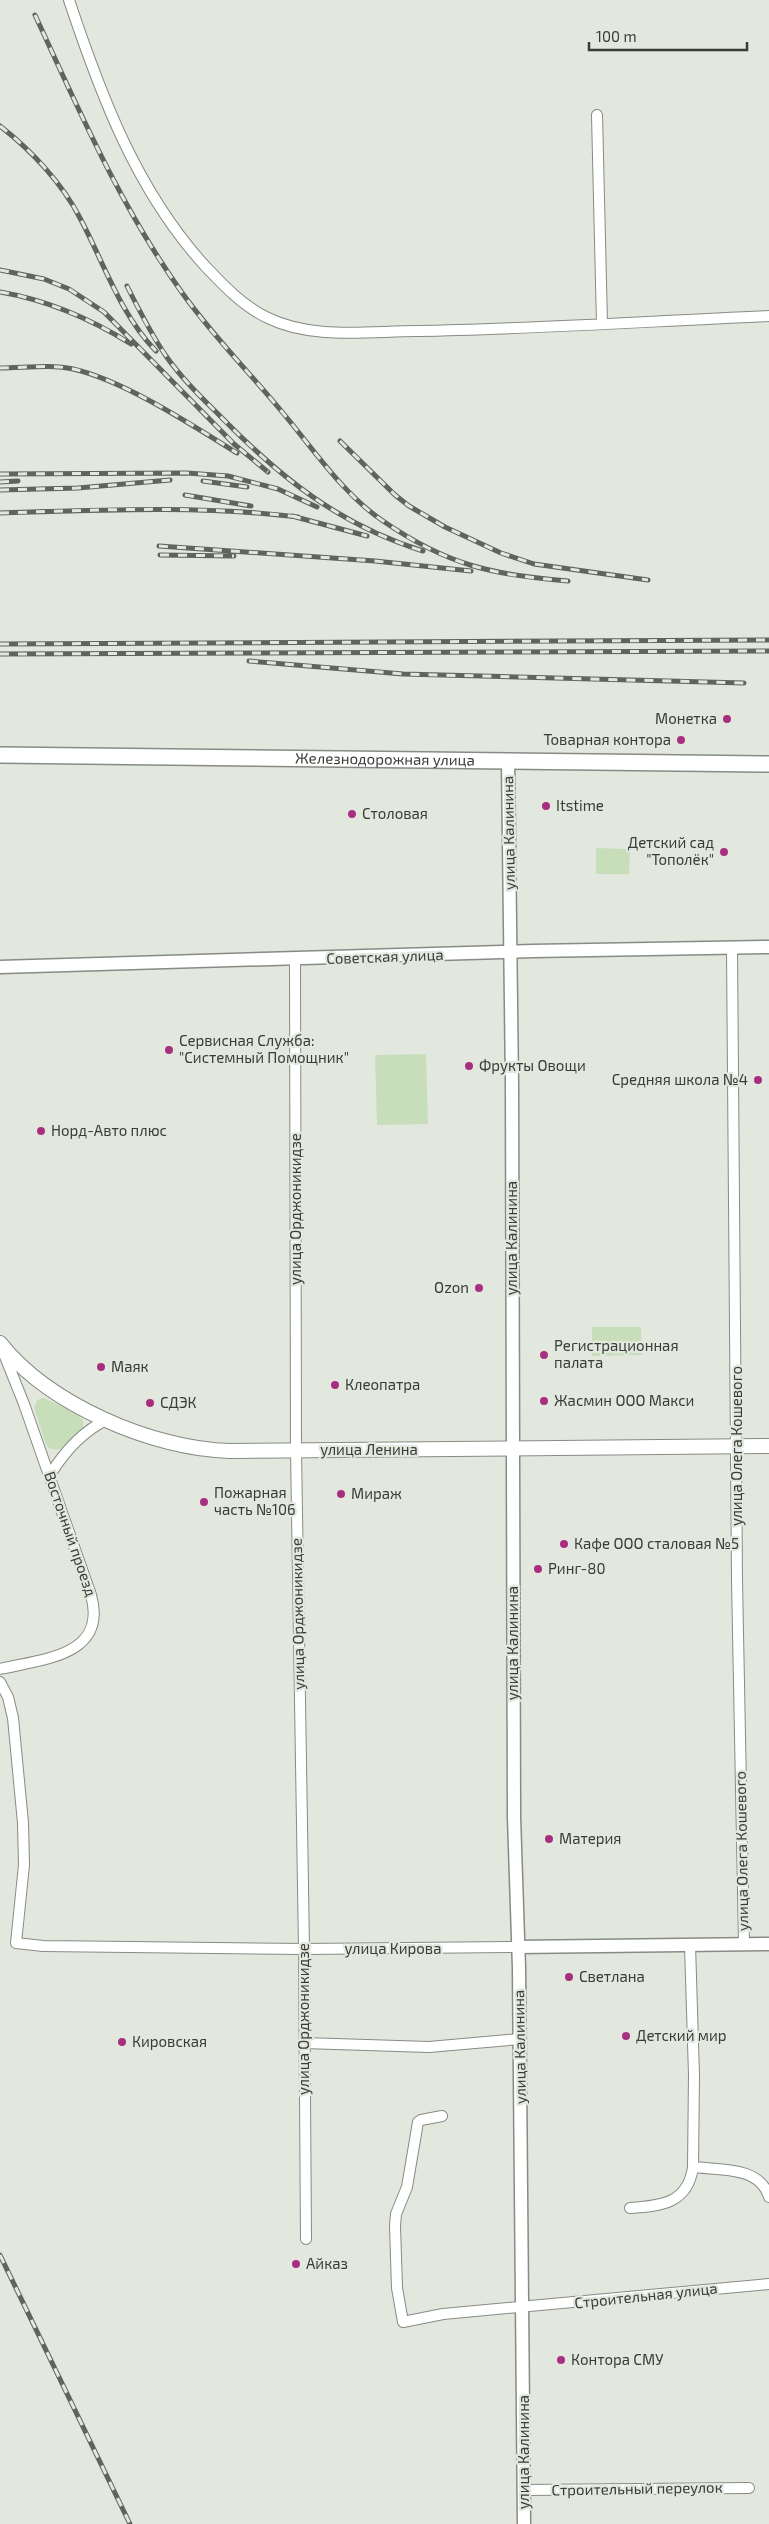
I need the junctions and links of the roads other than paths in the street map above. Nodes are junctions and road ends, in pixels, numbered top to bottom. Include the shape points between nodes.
1 (69, 0) edge
2 (597, 115) dead end
3 (769, 316) edge
4 (602, 324) junction
5 (0, 755) edge
6 (508, 761) junction
7 (769, 764) edge
8 (769, 947) edge
9 (732, 948) junction
10 (510, 952) junction
11 (295, 960) junction
12 (0, 967) edge
13 (0, 1343) edge
14 (108, 1420) junction
15 (736, 1446) junction
16 (769, 1446) edge
17 (512, 1449) junction
18 (296, 1450) junction
19 (50, 1475) junction
20 (0, 1669) edge
21 (0, 1682) edge
22 (744, 1944) junction
23 (769, 1944) edge
24 (690, 1945) junction
25 (517, 1947) junction
26 (304, 1949) junction
27 (520, 2039) junction
28 (304, 2043) junction
29 (442, 2116) dead end
30 (693, 2166) junction
31 (769, 2197) edge
32 (630, 2208) dead end
33 (306, 2239) dead end
34 (769, 2284) edge
35 (523, 2307) junction
36 (749, 2488) dead end
37 (525, 2490) junction
38 (524, 2524) edge

1 - 4 street via 107,105 149,192 198,259 231,292 260,314 288,326 332,332
2 - 4 street
3 - 4 street
5 - 6 main road, Железнодорожная улица
6 - 7 main road, Железнодорожная улица
6 - 10 street, улица Калинина
8 - 9 street, Советская улица
9 - 10 street, Советская улица
9 - 15 street, улица Олега Кошевого
10 - 11 street, Советская улица
10 - 17 street, улица Калинина
11 - 12 street, Советская улица
11 - 18 street, улица Орджоникидзе
13 - 14 main road, улица Ленина via 33,1377
13 - 19 street, Восточный проезд
14 - 18 main road, улица Ленина via 185,1447
14 - 19 street via 85,1433 65,1453
15 - 16 main road, улица Ленина
15 - 17 main road, улица Ленина
15 - 22 street, улица Олега Кошевого
17 - 18 main road, улица Ленина
17 - 25 street, улица Калинина
18 - 26 street, улица Орджоникидзе
19 - 20 street, Восточный проезд via 91,1595 93,1625 83,1642 74,1649
21 - 26 street, улица Кирова via 13,1718 23,1823 24,1865 16,1943
22 - 23 street, улица Кирова
22 - 24 street, улица Кирова
24 - 25 street, улица Кирова
24 - 30 street
25 - 26 street, улица Кирова
25 - 27 street, улица Калинина
26 - 28 street, улица Орджоникидзе
27 - 28 street via 429,2047
27 - 35 street, улица Калинина
28 - 33 street, улица Орджоникидзе
29 - 35 street, Строительная улица via 418,2122 407,2187 396,2214 397,2288 403,2322 443,2314
30 - 31 street via 748,2174 758,2179
30 - 32 street via 688,2187 680,2196 657,2205
34 - 35 street, Строительная улица
35 - 37 street, улица Калинина
36 - 37 street, Строительный переулок
37 - 38 street, улица Калинина

